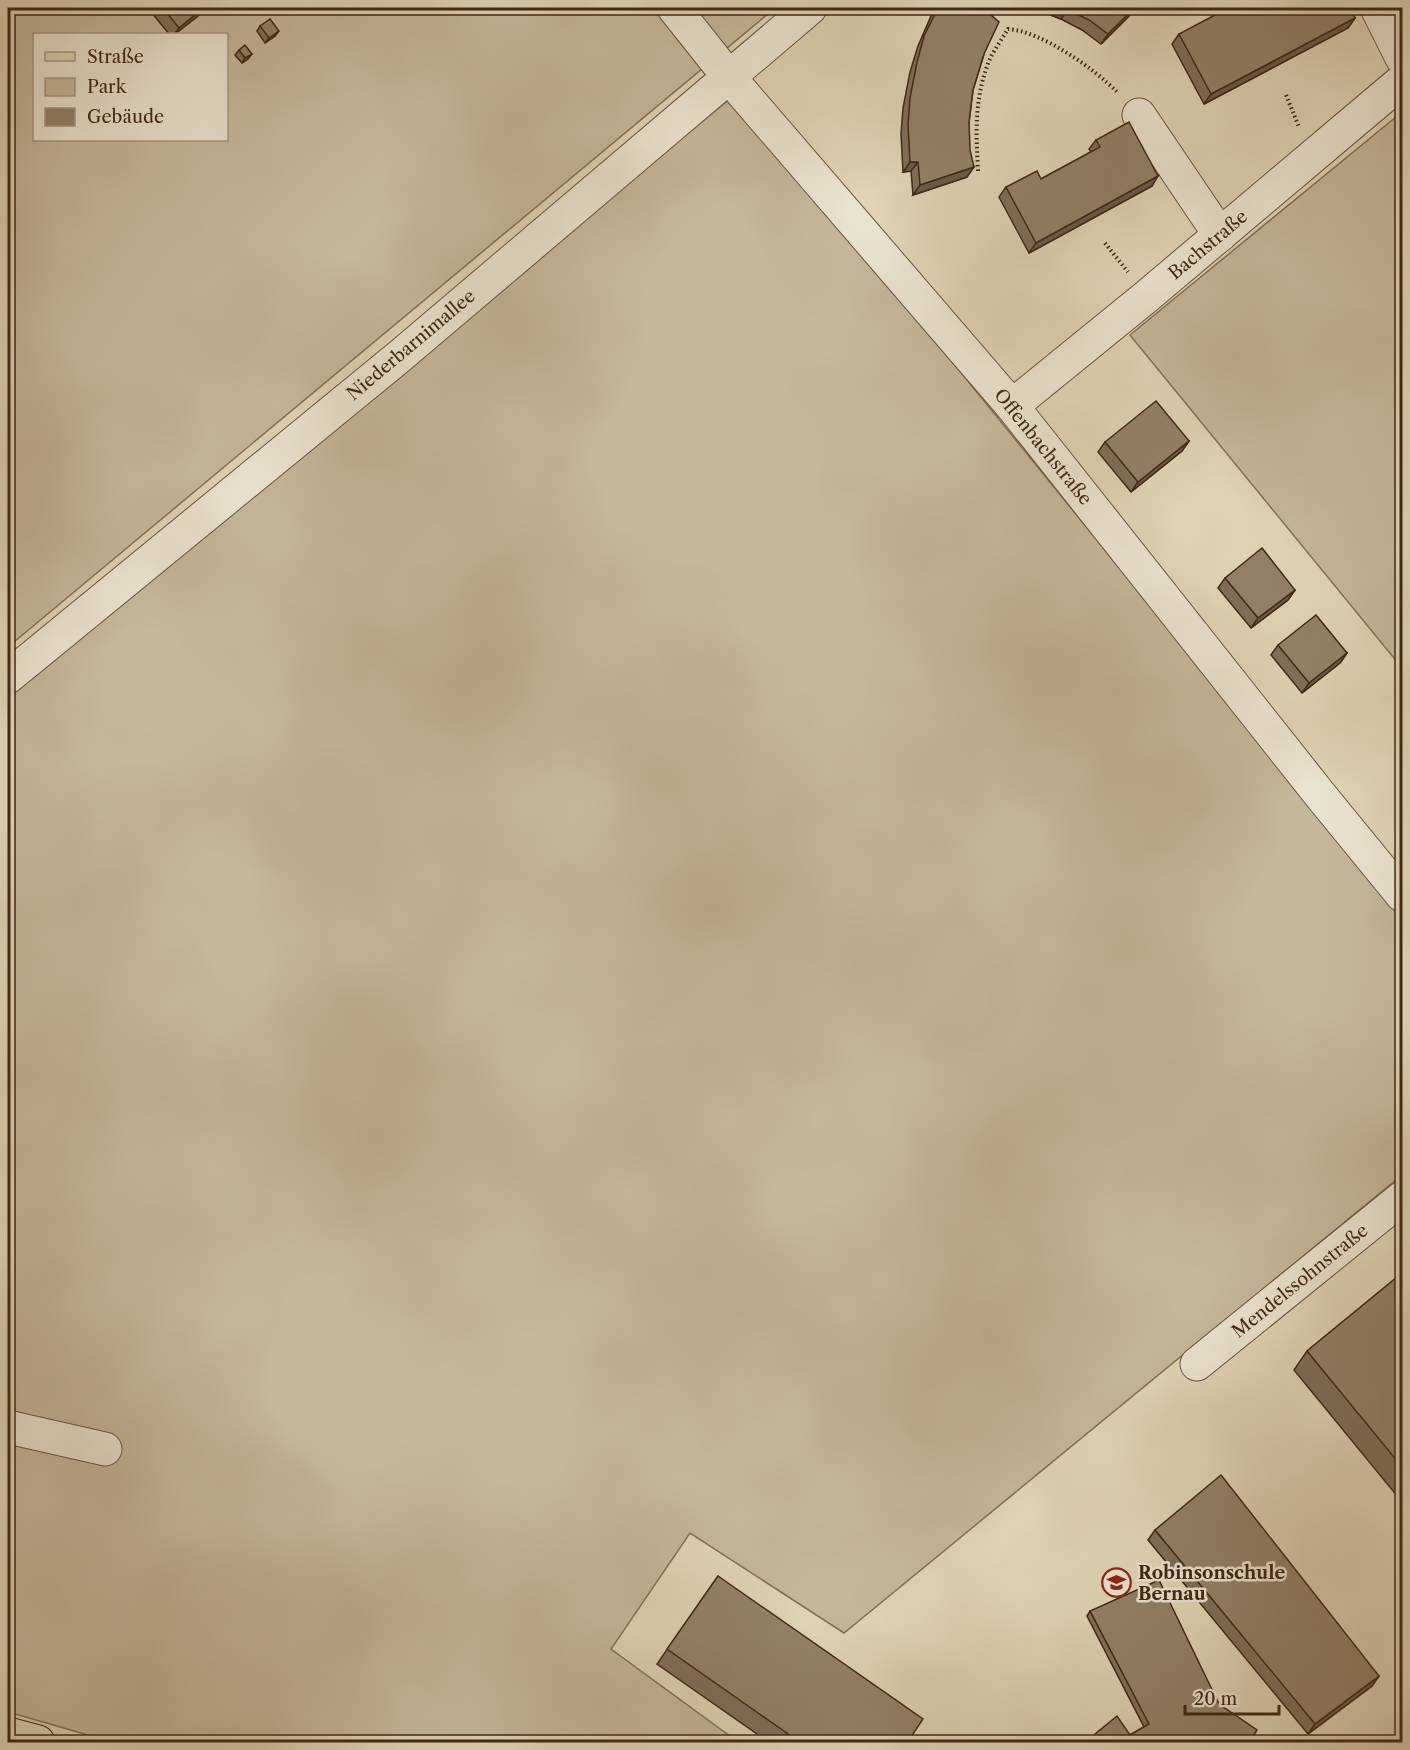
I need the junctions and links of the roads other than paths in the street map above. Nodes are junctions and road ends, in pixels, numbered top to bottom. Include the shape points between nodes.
1 (674, 8) edge
2 (810, 8) edge
3 (1377, 8) edge
4 (1402, 58) edge
5 (728, 76) junction
6 (1402, 81) edge
7 (1138, 115) road end
8 (1220, 235) junction
9 (1012, 406) junction
10 (8, 676) edge
11 (1402, 895) edge
12 (1402, 1198) edge
13 (1197, 1364) dead end
14 (8, 1427) edge
15 (105, 1449) dead end
16 (8, 1734) edge
17 (38, 1743) edge

1 - 5 street, Offenbachstraße
2 - 5 street, Niederbarnimallee
3 - 4 street
5 - 9 street, Offenbachstraße
5 - 10 street, Niederbarnimallee via 400,356
6 - 8 street, Bachstraße
7 - 8 street
8 - 9 street, Bachstraße
9 - 11 street, Offenbachstraße
12 - 13 street, Mendelssohnstraße
14 - 15 street
16 - 17 main road

